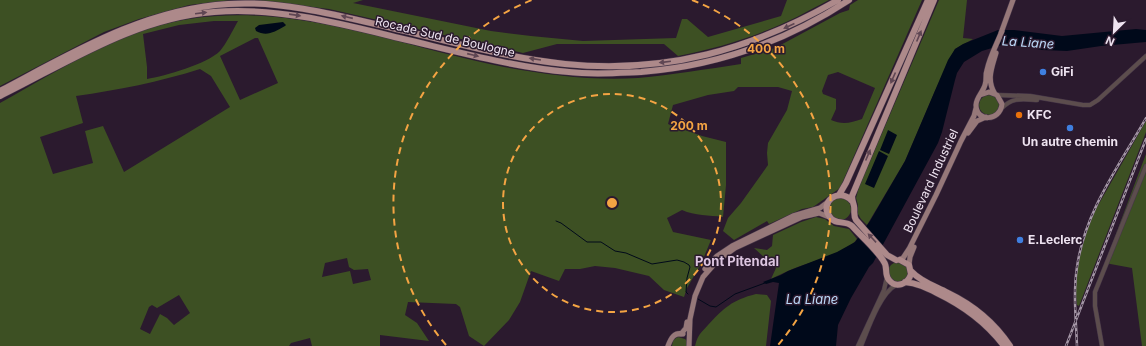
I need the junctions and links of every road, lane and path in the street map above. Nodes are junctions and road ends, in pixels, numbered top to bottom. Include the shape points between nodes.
1 (927, 0) edge
2 (934, 0) edge
3 (1014, 0) edge
4 (851, 1) edge
5 (841, 4) edge
6 (996, 50) junction
7 (1146, 56) edge
8 (1, 91) edge
9 (996, 94) junction
10 (980, 96) junction
11 (0, 97) edge
12 (1052, 101) junction
13 (976, 108) junction
14 (1001, 109) junction
15 (986, 118) junction
16 (1146, 166) edge
17 (839, 195) junction
18 (852, 201) junction
19 (828, 202) junction
20 (854, 212) junction
21 (830, 217) junction
22 (843, 222) junction
23 (854, 224) junction
24 (885, 257) junction
25 (898, 260) junction
26 (910, 268) junction
27 (886, 269) junction
28 (887, 277) junction
29 (905, 282) junction
30 (898, 284) junction
31 (975, 312) junction
32 (985, 321) junction
33 (681, 334) junction
34 (689, 343) edge
35 (669, 345) edge
36 (858, 346) edge
37 (862, 346) edge
38 (1004, 346) edge
39 (1010, 346) edge
40 (1102, 346) edge

1 -> 17 highway
18 -> 2 highway via 855,187
3 - 6 main road
4 - 5 highway, Rocade Sud de Boulogne
5 -> 8 highway, Rocade Sud de Boulogne via 730,49 676,61 612,66 567,64 520,57 342,16 259,4 226,4 169,13 135,24 90,44
11 -> 5 highway, Rocade Sud de Boulogne via 120,35 165,20 216,11 254,11 300,16 516,65 567,72 621,75 692,67 757,50 815,23
6 - 9 main road via 990,79
6 - 10 main road via 986,70 985,84
7 - 12 street via 1092,104
9 - 10 main road via 986,92
9 - 12 street via 1030,96
9 - 14 main road via 1001,102
10 - 13 main road
12 - 14 street via 1015,100
13 - 15 main road
13 - 25 main road, Boulevard Industriel via 908,252
14 - 15 main road via 996,116
15 - 26 main road, Boulevard Industriel via 977,121 969,132 911,254
16 - 40 street via 1094,296
17 - 18 highway
17 - 19 highway
18 - 20 highway
19 - 21 highway
19 - 33 main road via 820,208 799,214 751,236 717,256 697,282 690,301 686,328
20 - 22 highway
20 - 23 highway
21 - 22 highway
21 - 34 main road via 818,213 802,217 735,248 717,261 704,275 696,293
22 - 23 highway
23 - 24 highway
24 - 25 highway
24 - 27 highway
25 - 26 highway
25 - 27 highway via 890,263
26 - 29 highway via 910,277
26 - 31 highway via 924,281 956,297
27 - 28 highway
28 - 30 highway via 892,283
28 - 36 street via 884,290
29 - 30 highway
29 - 31 highway via 928,288
30 - 37 street via 886,295
31 - 32 highway
32 - 38 highway
32 - 39 highway via 999,332
33 - 34 main road
33 - 35 main road via 673,336

